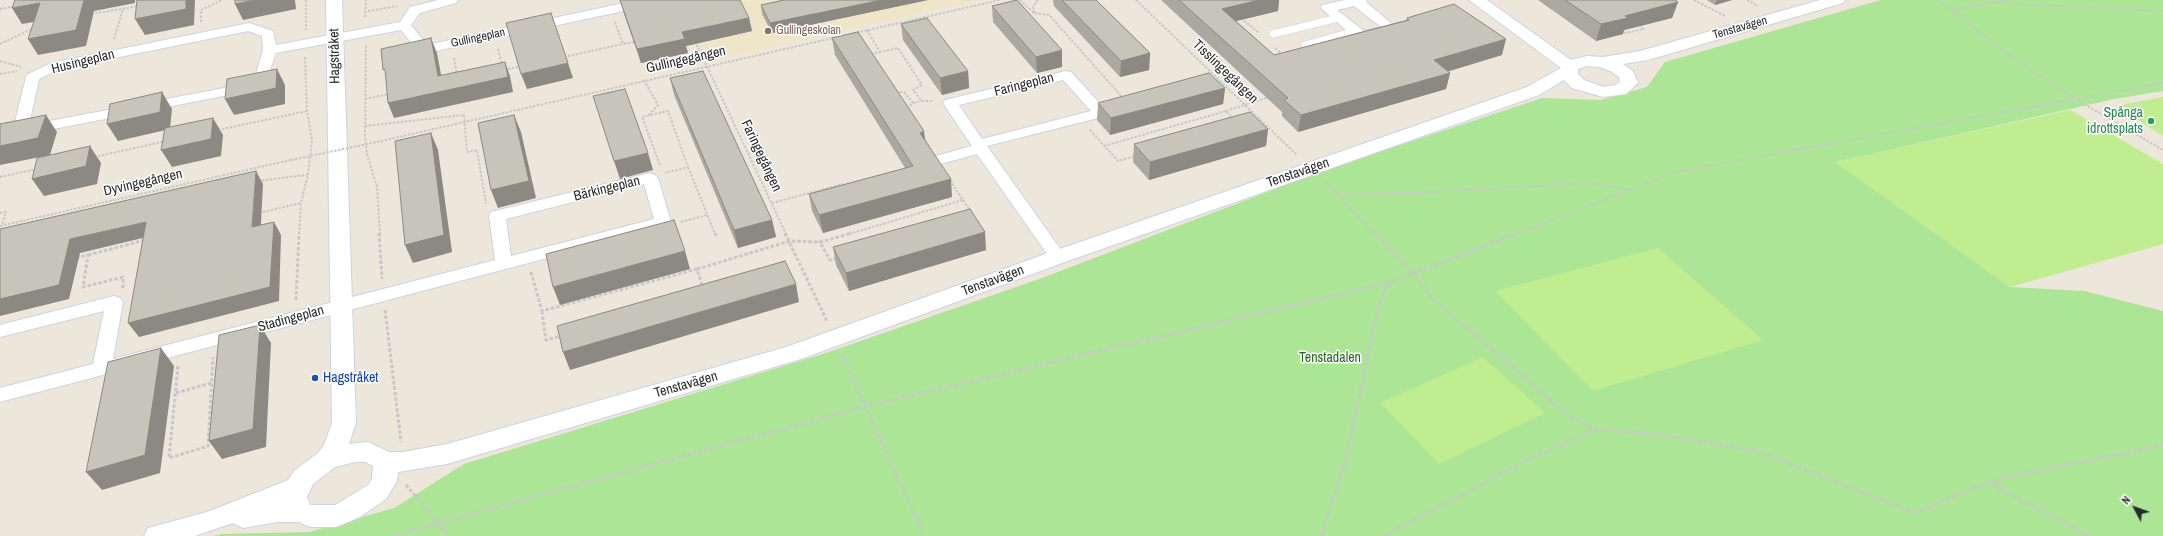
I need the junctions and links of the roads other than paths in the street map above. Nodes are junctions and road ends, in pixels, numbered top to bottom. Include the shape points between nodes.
1 (334, 0) edge
2 (452, 0) edge
3 (656, 0) edge
4 (1477, 0) edge
5 (1837, 0) edge
6 (1358, 1) edge
7 (1338, 18) junction
8 (404, 25) junction
9 (1355, 31) junction
10 (1273, 34) road end
11 (334, 38) junction
12 (1541, 44) junction
13 (1305, 45) edge
14 (270, 50) junction
15 (1642, 56) junction
16 (1595, 62) junction
17 (1569, 69) junction
18 (1627, 75) junction
19 (1585, 87) junction
20 (1533, 91) junction
21 (980, 146) junction
22 (937, 160) edge
23 (1058, 257) junction
24 (504, 262) junction
25 (340, 306) junction
26 (0, 332) edge
27 (102, 368) junction
28 (0, 395) edge
29 (344, 423) junction
30 (328, 460) junction
31 (390, 463) junction
32 (297, 487) junction
33 (301, 512) junction
34 (211, 522) junction
35 (157, 536) edge

1 - 11 street, Hagstråket
2 - 8 street via 415,10
3 - 8 street, Gullingeplan via 422,48
4 - 12 street
5 - 15 street, Tenstavägen
6 - 7 street via 1327,8
6 - 9 street via 1391,29 1361,36
7 - 9 street
7 - 10 lane
8 - 11 street
9 - 13 lane
11 - 14 street
11 - 25 street, Hagstråket
12 - 16 street
12 - 17 street
14 - 14 street, Husingeplan via 268,34 249,28 56,66 33,77 22,122 38,128 239,89 262,76
15 - 16 street, Tenstavägen
15 - 18 street
16 - 17 street, Tenstavägen via 1580,62
16 - 18 street via 1618,68
17 - 19 street via 1572,80
17 - 20 street, Tenstavägen
18 - 19 street via 1629,84 1620,90 1603,92
19 - 20 street, Tenstavägen via 1569,91
20 - 23 street, Tenstavägen
21 - 21 street, Faringeplan via 950,103 1066,75 1101,113
21 - 22 street
21 - 23 street
23 - 31 street, Tenstavägen via 793,353 447,454
24 - 24 street, Bärkingeplan via 497,216 656,176 663,222
24 - 25 street
25 - 27 street, Stadingeplan
25 - 29 street, Hagstråket
26 - 27 street via 114,302
27 - 28 street, Stadingeplan
29 - 30 street, Hagstråket
29 - 31 street
30 - 31 street via 348,453
30 - 32 street via 314,468
31 - 33 street via 377,492 356,508 336,516 310,516
32 - 33 street via 294,497
32 - 34 street
33 - 34 street via 278,512
34 - 35 street

